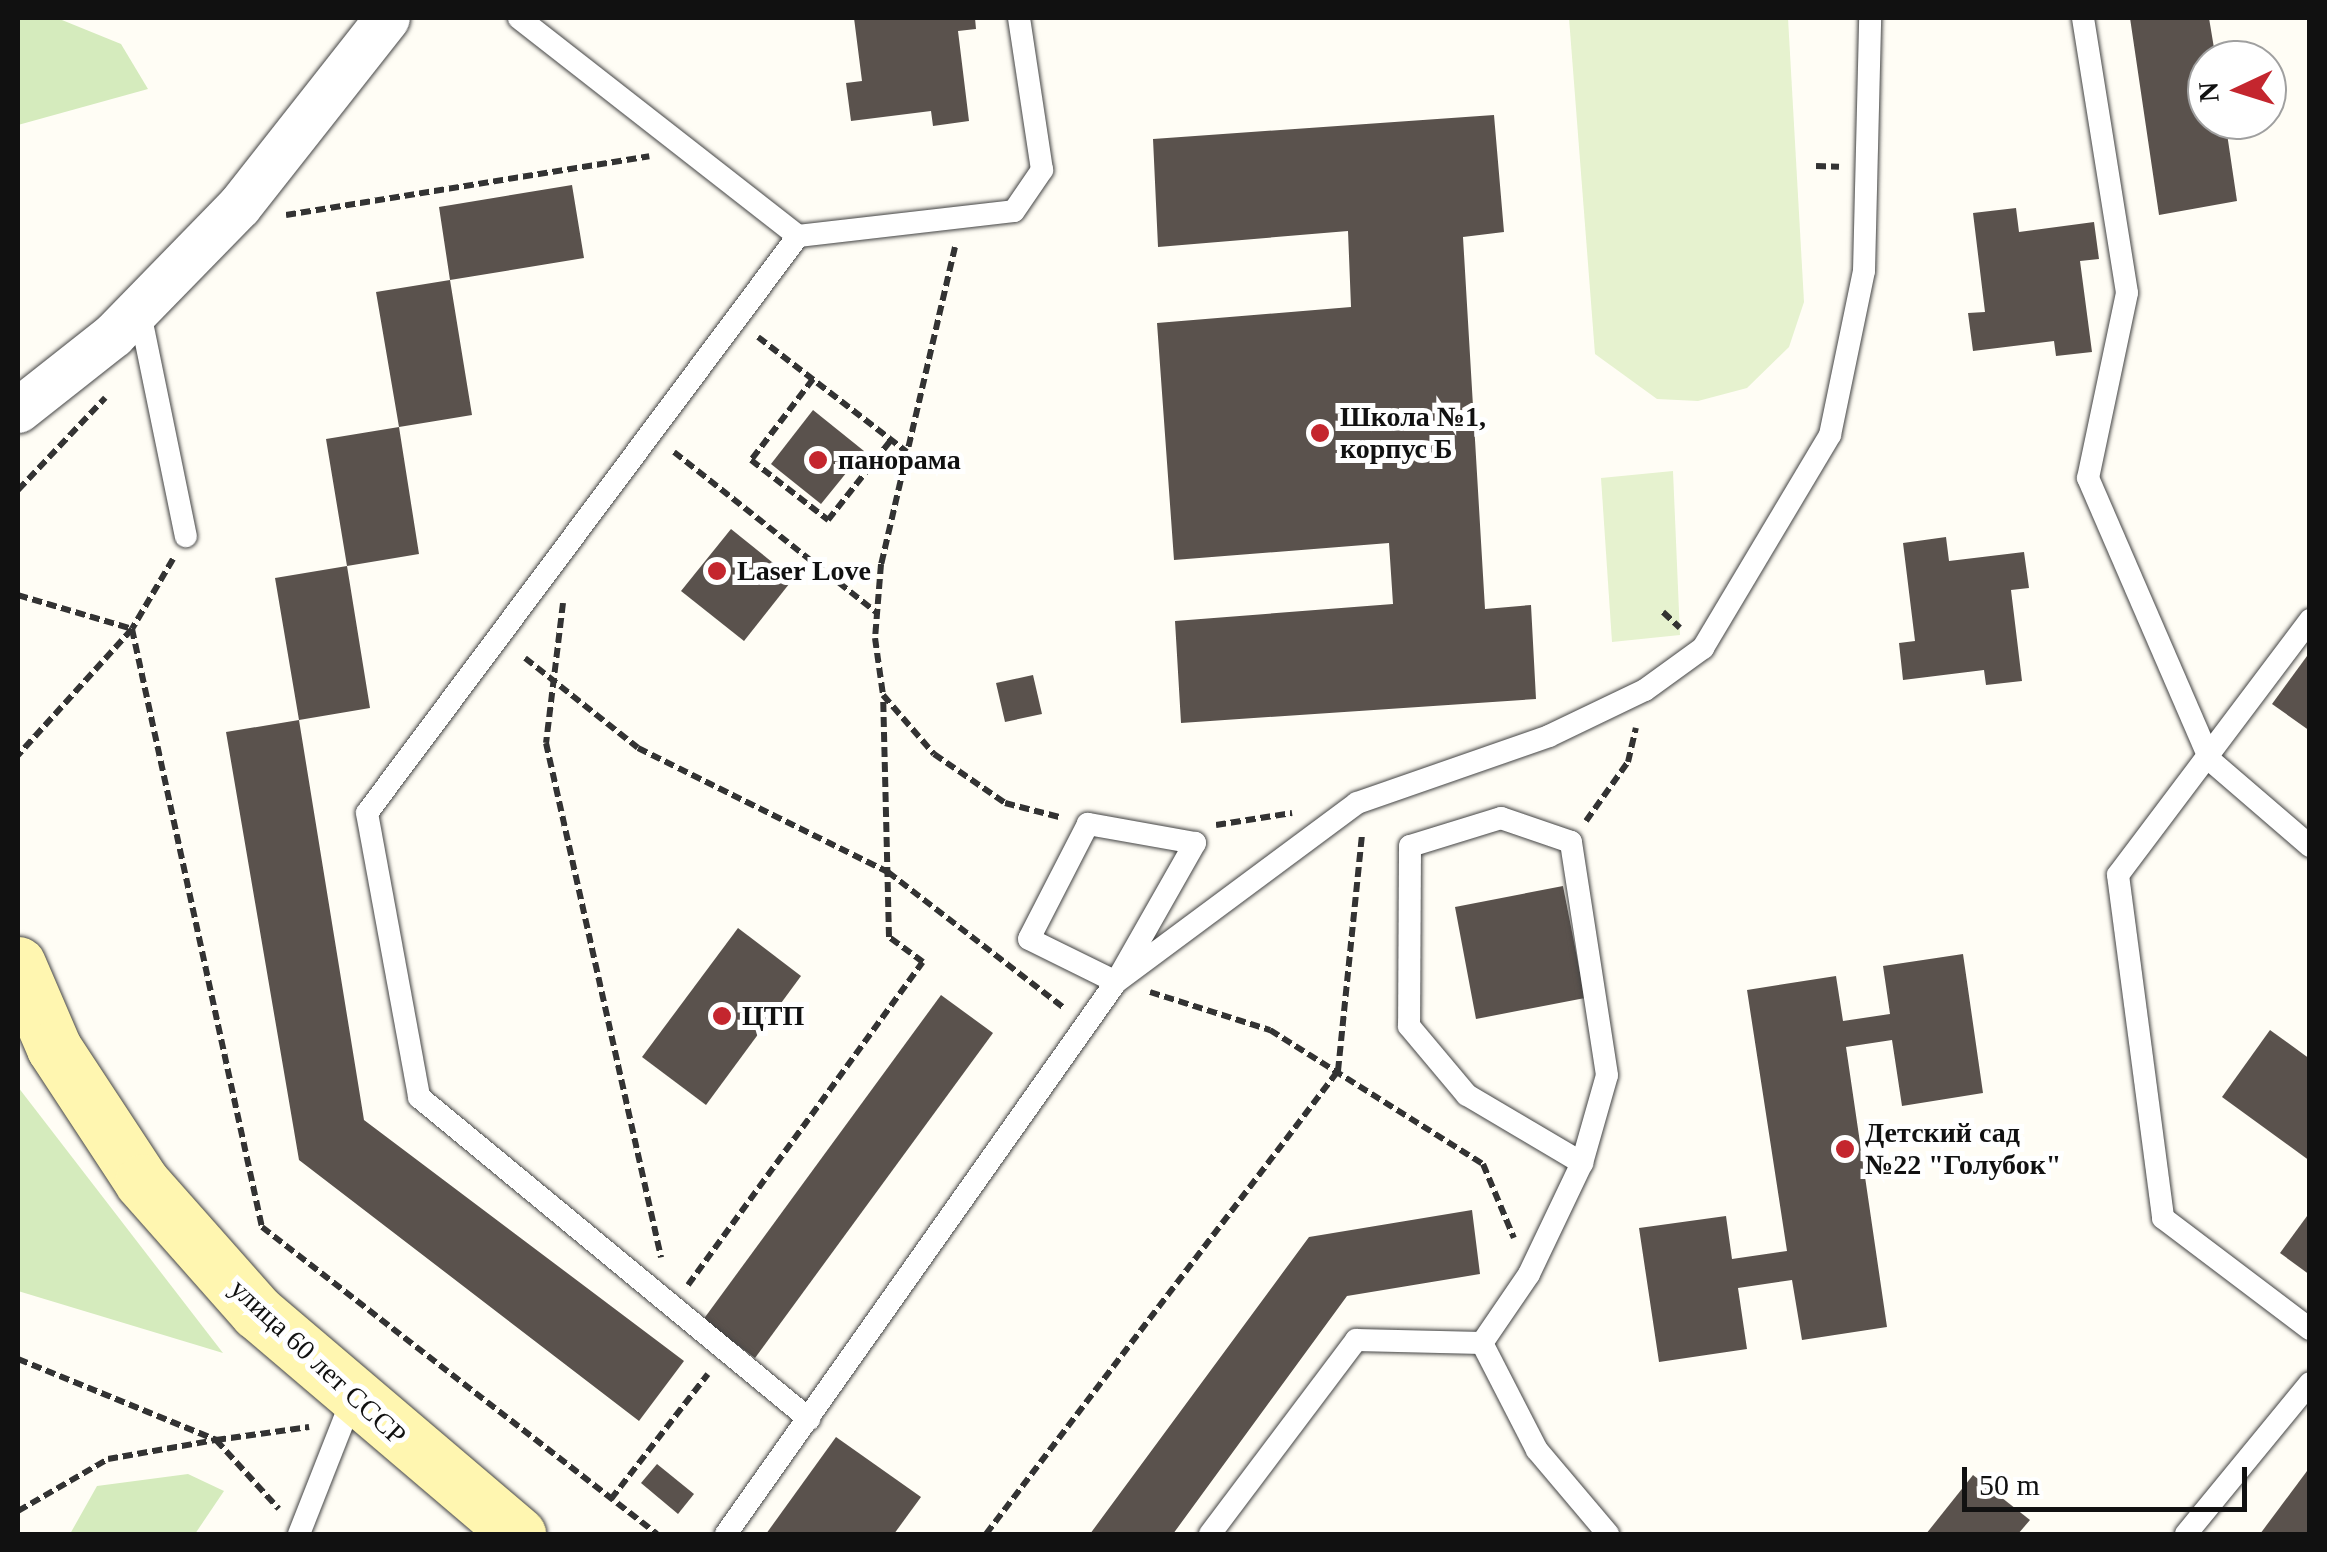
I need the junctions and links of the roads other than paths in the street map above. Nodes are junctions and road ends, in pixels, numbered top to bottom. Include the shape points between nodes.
1 (387, 18) edge
2 (520, 18) edge
3 (1019, 18) edge
4 (1870, 18) edge
5 (2083, 18) edge
6 (798, 236) junction
7 (139, 308) junction
8 (18, 410) edge
9 (186, 536) road end
10 (2310, 620) edge
11 (2210, 760) junction
12 (2310, 846) edge
13 (18, 964) edge
14 (1116, 982) junction
15 (1582, 1163) junction
16 (2310, 1330) edge
17 (1482, 1344) junction
18 (2310, 1383) edge
19 (348, 1410) junction
20 (810, 1419) junction
21 (301, 1534) edge
22 (518, 1534) edge
23 (726, 1534) edge
24 (1210, 1534) edge
25 (1608, 1534) edge
26 (2186, 1534) edge

1 - 7 street via 239,206
2 - 6 lane
3 - 6 lane via 1042,170 1014,211
4 - 14 lane via 1864,271 1830,435 1703,648 1645,690 1549,736 1361,801
5 - 11 lane via 2127,293 2088,478
6 - 20 lane via 367,813 419,1097
7 - 8 street
7 - 9 lane
10 - 11 lane
11 - 12 lane
11 - 16 lane via 2118,875 2163,1218
13 - 19 street, улица 60 лет СССР via 54,1048 142,1182
14 - 14 lane via 1196,843 1088,824 1029,939
14 - 20 lane
15 - 15 lane via 1607,1075 1571,842 1502,818 1410,846 1409,1026 1467,1095
15 - 17 lane via 1530,1274
17 - 24 lane via 1356,1340
17 - 25 lane via 1537,1450
18 - 26 lane
19 - 21 lane
19 - 22 street, улица 60 лет СССР
20 - 23 lane

